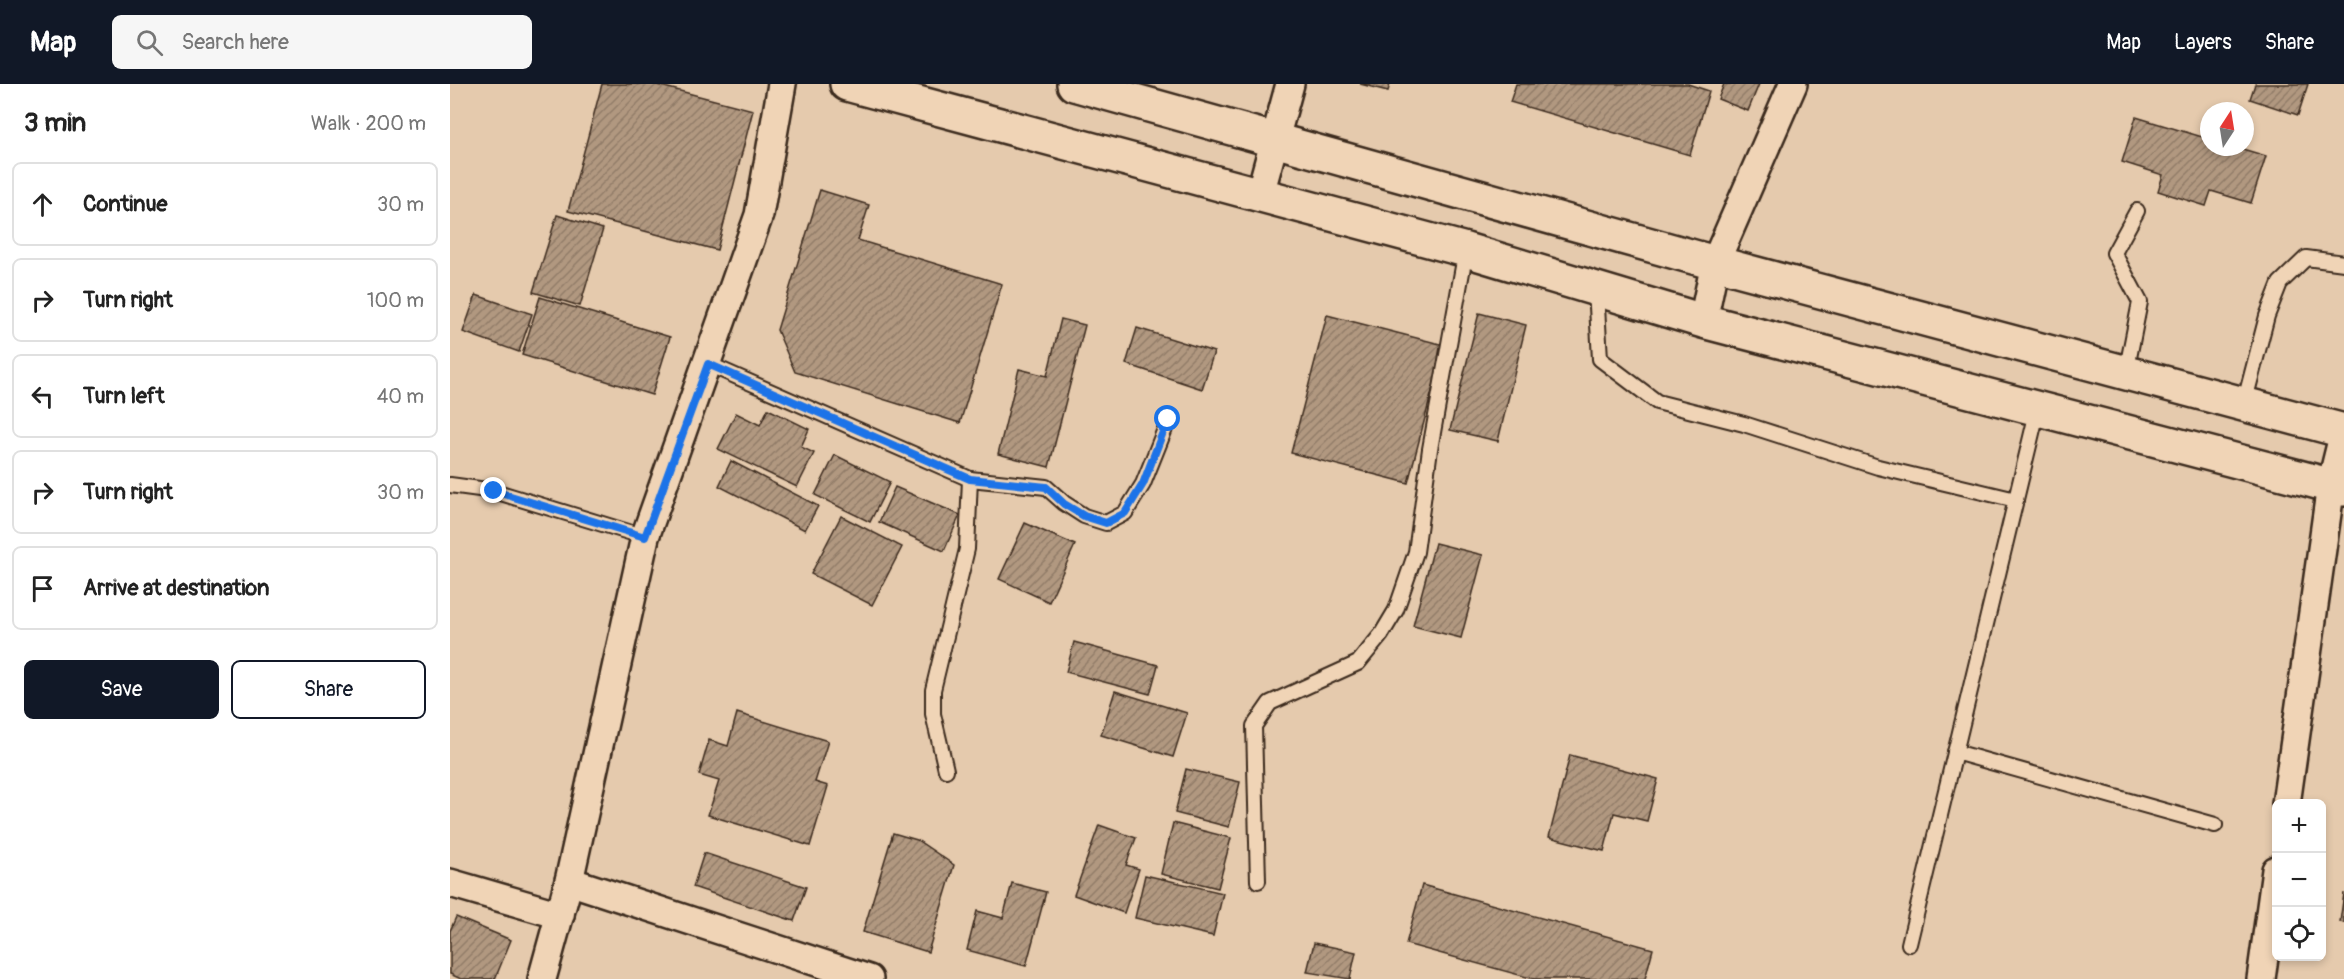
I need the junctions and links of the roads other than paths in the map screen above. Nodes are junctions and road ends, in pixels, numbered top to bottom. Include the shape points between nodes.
1 (782, 84) edge
2 (847, 84) edge
3 (1074, 84) edge
4 (1290, 84) edge
5 (1793, 84) edge
6 (1275, 139) junction
7 (1260, 194) junction
8 (2137, 211) dead end
9 (1466, 250) junction
10 (1715, 263) junction
11 (2344, 263) edge
12 (1596, 289) junction
13 (1702, 321) junction
14 (708, 364) junction
15 (2126, 373) junction
16 (2244, 404) junction
17 (2038, 408) junction
18 (1168, 419) dead end
19 (2344, 432) edge
20 (970, 479) junction
21 (450, 485) edge
22 (2337, 487) edge
23 (2016, 500) junction
24 (645, 537) junction
25 (1955, 752) junction
26 (946, 770) dead end
27 (2287, 799) edge
28 (2215, 825) dead end
29 (569, 881) junction
30 (1258, 881) dead end
31 (450, 883) edge
32 (2272, 904) edge
33 (560, 915) junction
34 (1909, 944) dead end
35 (542, 979) edge
36 (869, 979) edge
37 (2261, 979) edge

1 - 14 street via 759,215
2 - 7 highway
3 - 6 highway
4 - 6 street
5 - 10 street
6 - 7 street
6 - 10 highway
7 - 9 highway
8 - 15 lane via 2114,253 2140,302
9 - 12 highway
9 - 30 lane via 1430,449 1416,552 1396,610 1358,663 1270,703 1254,726
10 - 13 street
10 - 15 highway
11 - 16 lane via 2306,258 2280,283
12 - 13 highway
12 - 23 lane via 1600,359 1657,402 1744,424 1878,467
13 - 17 highway
14 - 20 lane
14 - 24 street
15 - 16 highway
16 - 19 highway
17 - 22 highway
17 - 23 lane
18 - 20 lane via 1143,484 1125,513 1106,523 1064,504 1046,487
19 - 22 street
20 - 26 lane via 967,549 933,690 933,714
21 - 24 lane via 494,491
22 - 27 street
23 - 25 lane
24 - 29 street
25 - 28 lane
25 - 34 lane
29 - 33 street
29 - 36 street
31 - 33 street
32 - 37 street
33 - 35 street

